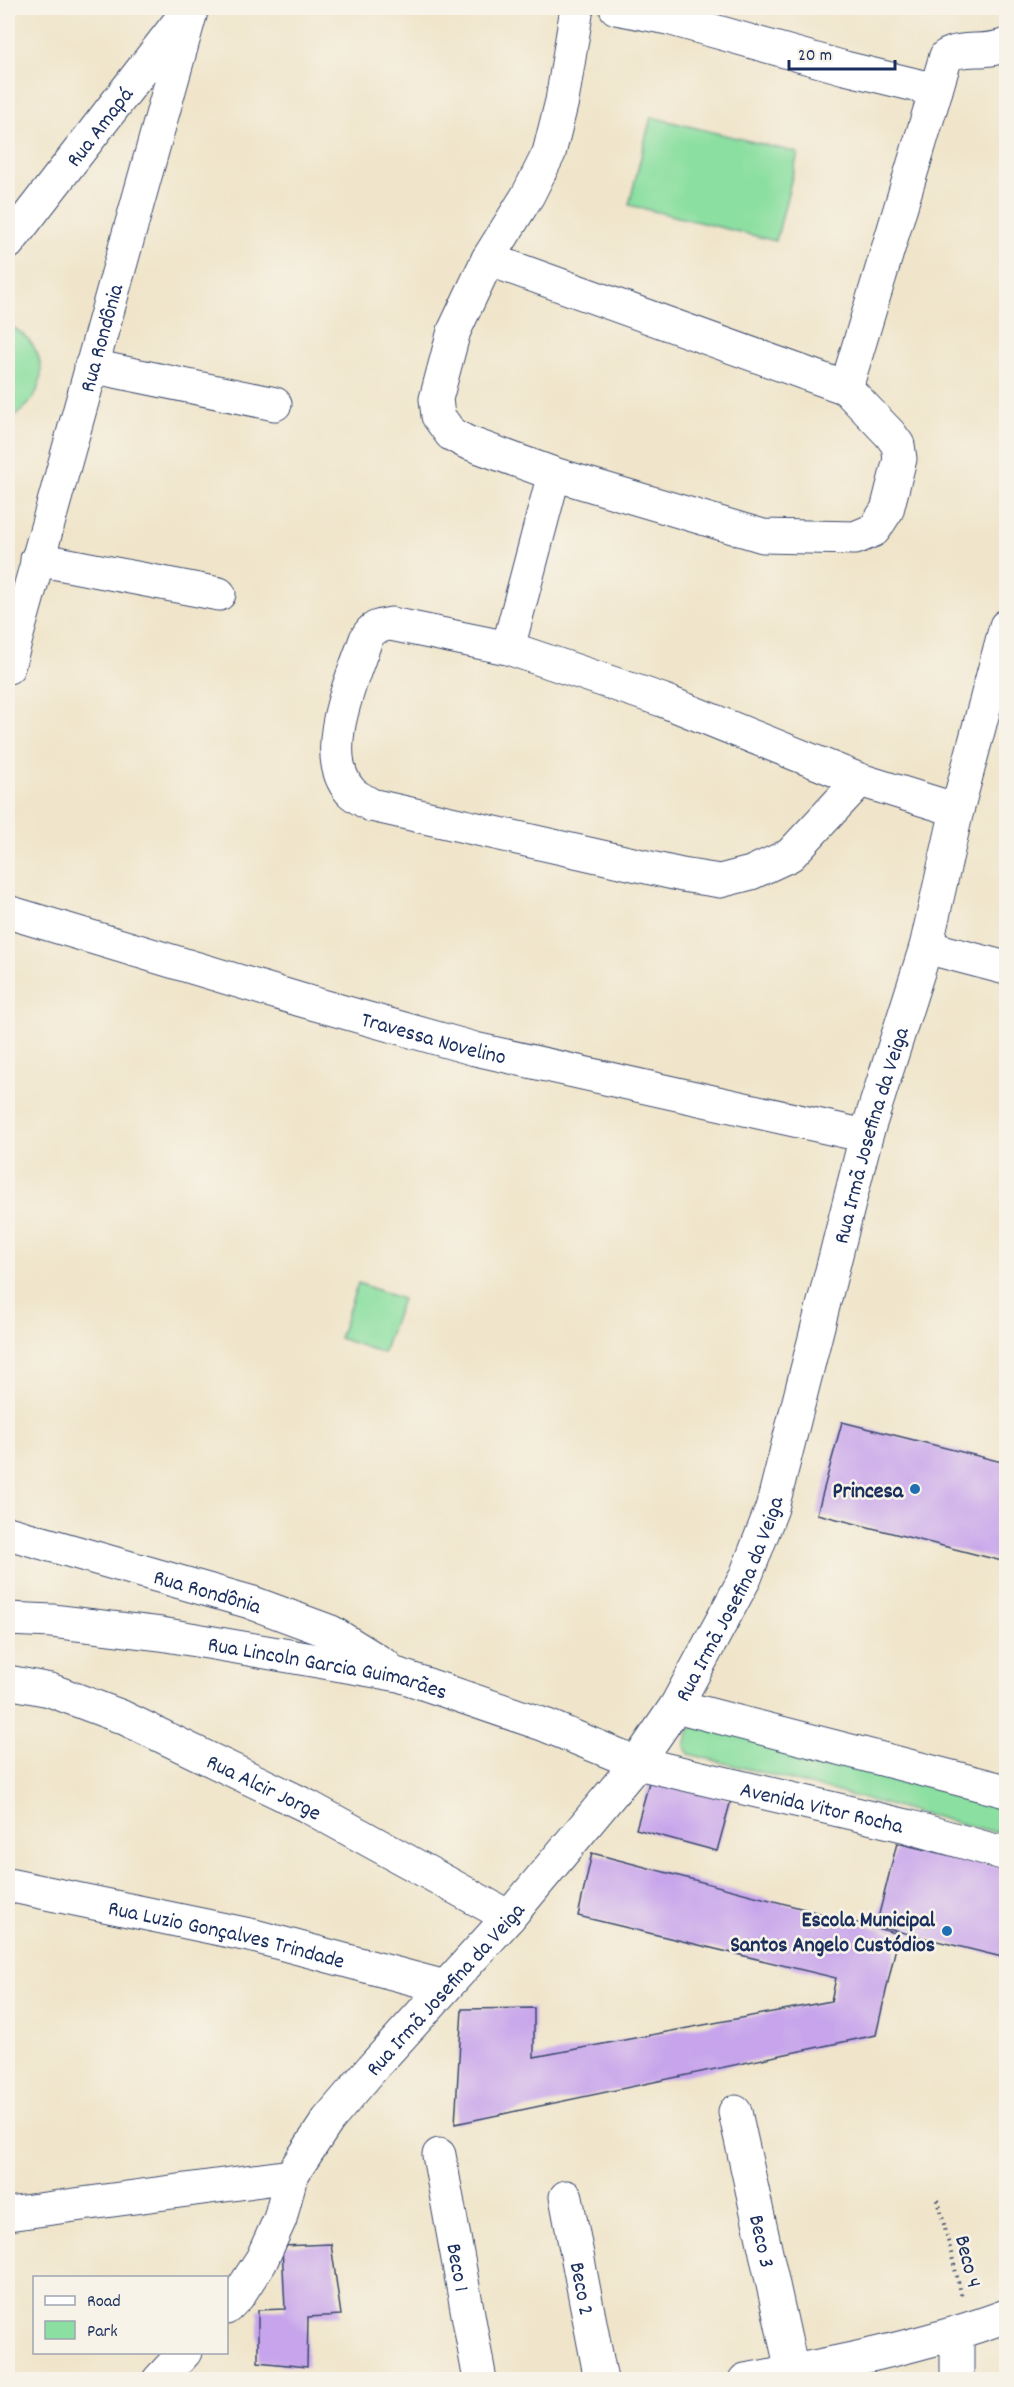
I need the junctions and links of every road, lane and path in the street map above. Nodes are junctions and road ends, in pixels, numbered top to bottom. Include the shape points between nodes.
1 (191, 8) edge
2 (577, 8) edge
3 (616, 8) edge
4 (1006, 45) edge
5 (936, 90) junction
6 (8, 243) edge
7 (488, 260) junction
8 (91, 366) junction
9 (846, 388) junction
10 (275, 404) dead end
11 (554, 474) junction
12 (37, 559) junction
13 (219, 594) dead end
14 (1006, 626) edge
15 (508, 648) junction
16 (8, 667) edge
17 (860, 780) junction
18 (957, 810) junction
19 (8, 912) edge
20 (926, 946) junction
21 (1006, 968) edge
22 (866, 1136) junction
23 (8, 1533) edge
24 (8, 1619) edge
25 (399, 1675) junction
26 (8, 1682) edge
27 (676, 1706) junction
28 (637, 1763) junction
29 (1006, 1791) edge
30 (1006, 1854) edge
31 (8, 1885) edge
32 (509, 1917) junction
33 (445, 1987) junction
34 (735, 2112) dead end
35 (439, 2155) dead end
36 (291, 2176) junction
37 (566, 2197) dead end
38 (938, 2200) dead end
39 (8, 2214) edge
40 (228, 2306) edge
41 (1006, 2316) edge
42 (963, 2332) junction
43 (182, 2354) edge
44 (792, 2371) junction
45 (159, 2379) edge
46 (480, 2379) edge
47 (601, 2379) edge
48 (745, 2379) edge
49 (957, 2379) edge

1 - 6 street, Rua Amapá
1 - 8 street, Rua Rondônia
2 - 7 street via 549,153
3 - 5 street via 668,18
4 - 5 street via 979,51 955,50 946,56
5 - 9 street
7 - 9 street
7 - 11 street via 454,331 436,399 438,416 451,434 466,442
8 - 10 street
8 - 12 street, Rua Rondônia
9 - 11 street via 891,434 900,459 887,510 874,530 855,537 763,536
11 - 15 street
12 - 13 street
12 - 16 street, Rua Rondônia
14 - 18 street, Rua Irmã Josefina da Veiga
15 - 17 street via 662,700
15 - 17 street via 391,624 370,631 338,724 337,756 342,777 352,792 371,804 720,881 751,873 790,855
17 - 18 street
18 - 20 street, Rua Irmã Josefina da Veiga
19 - 22 street, Travessa Novelino via 475,1049
20 - 21 street
20 - 22 street, Rua Irmã Josefina da Veiga
22 - 27 street, Rua Irmã Josefina da Veiga via 772,1508 745,1578
23 - 25 street, Rua Rondônia via 250,1602 331,1632
24 - 25 street, Rua Lincoln Garcia Guimarães via 161,1634
25 - 28 street, Rua Lincoln Garcia Guimarães via 545,1725
26 - 32 street, Rua Alcir Jorge via 50,1689 122,1717 307,1806
27 - 28 street, Rua Irmã Josefina da Veiga
27 - 29 street
28 - 30 street, Avenida Vitor Rocha via 907,1826
28 - 32 street, Rua Irmã Josefina da Veiga
31 - 33 street, Rua Luzio Gonçalves Trindade via 254,1936
32 - 33 street, Rua Irmã Josefina da Veiga
33 - 36 street, Rua Irmã Josefina da Veiga via 328,2120
34 - 44 street, Beco 3
35 - 46 street, Beco 1
36 - 39 street
36 - 40 street, Rua Irmã Josefina da Veiga via 280,2219 262,2259
37 - 47 street, Beco 2
38 - 42 path, Beco 4
41 - 42 street
42 - 44 street
42 - 49 street
43 - 45 street
44 - 48 street

